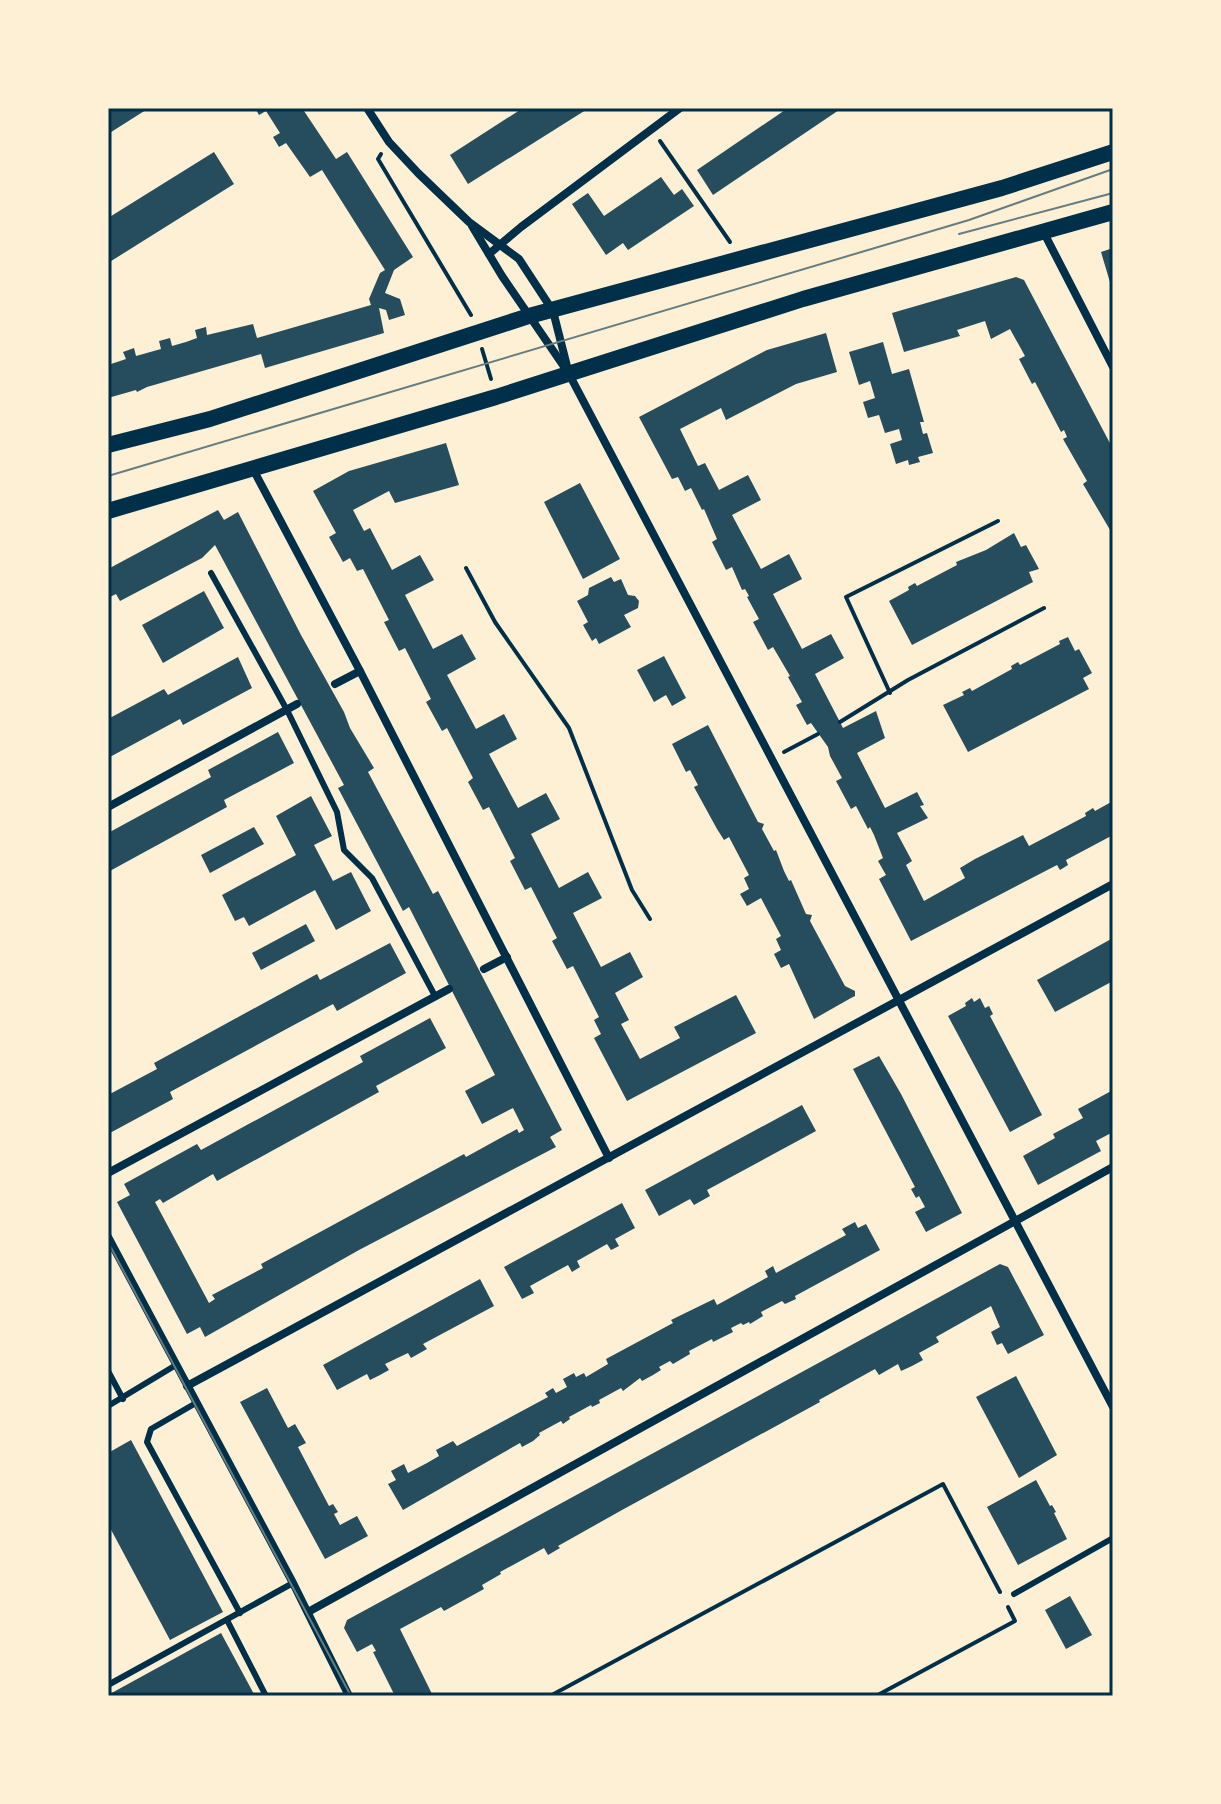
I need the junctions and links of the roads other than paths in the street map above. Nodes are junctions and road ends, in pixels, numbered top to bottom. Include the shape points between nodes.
1 (367, 108) edge
2 (680, 108) edge
3 (1113, 152) edge
4 (1113, 212) edge
5 (469, 222) junction
6 (1043, 230) junction
7 (501, 243) junction
8 (489, 254) junction
9 (553, 311) junction
10 (529, 316) junction
11 (1113, 367) edge
12 (569, 374) junction
13 (108, 445) edge
14 (253, 469) junction
15 (108, 511) edge
16 (211, 573) dead end
17 (360, 671) junction
18 (335, 684) dead end
19 (297, 704) dead end
20 (287, 710) junction
21 (108, 807) edge
22 (1113, 884) edge
23 (507, 957) junction
24 (484, 969) dead end
25 (449, 989) dead end
26 (435, 996) junction
27 (897, 1000) junction
28 (609, 1158) junction
29 (1113, 1167) edge
30 (108, 1173) edge
31 (1014, 1221) junction
32 (108, 1237) edge
33 (112, 1255) edge
34 (176, 1365) junction
35 (108, 1371) edge
36 (187, 1386) junction
37 (123, 1399) junction
38 (196, 1403) junction
39 (108, 1406) edge
40 (1113, 1407) edge
41 (1113, 1538) edge
42 (293, 1583) junction
43 (1014, 1594) dead end
44 (308, 1612) junction
45 (240, 1613) junction
46 (227, 1620) junction
47 (108, 1685) edge
48 (266, 1696) edge
49 (349, 1696) edge

1 - 5 street via 389,142
2 - 7 street
3 - 9 main road via 1002,188
4 - 6 main road
5 - 7 street
5 - 8 street
6 - 11 street
6 - 12 main road
7 - 8 street
7 - 9 street via 519,259
8 - 10 street
9 - 10 main road
9 - 12 street
10 - 12 street
10 - 13 main road via 475,325 210,419
12 - 14 main road
12 - 27 street
14 - 15 main road
14 - 17 street
16 - 20 lane
17 - 18 street
17 - 23 street
19 - 20 street
20 - 21 street
20 - 26 lane via 337,812 344,850 372,878
22 - 27 street
23 - 24 street
23 - 28 street
25 - 26 street
26 - 30 street
27 - 28 street
27 - 31 street
28 - 36 street
29 - 31 street
31 - 40 street
31 - 44 street
32 - 33 street
33 - 34 street
34 - 36 street
34 - 37 lane
35 - 37 lane
36 - 38 street
37 - 39 lane
38 - 42 street
38 - 45 lane via 151,1429 147,1442
41 - 43 lane
42 - 44 street
42 - 45 lane
44 - 49 street
45 - 46 lane
46 - 47 lane
46 - 48 lane

